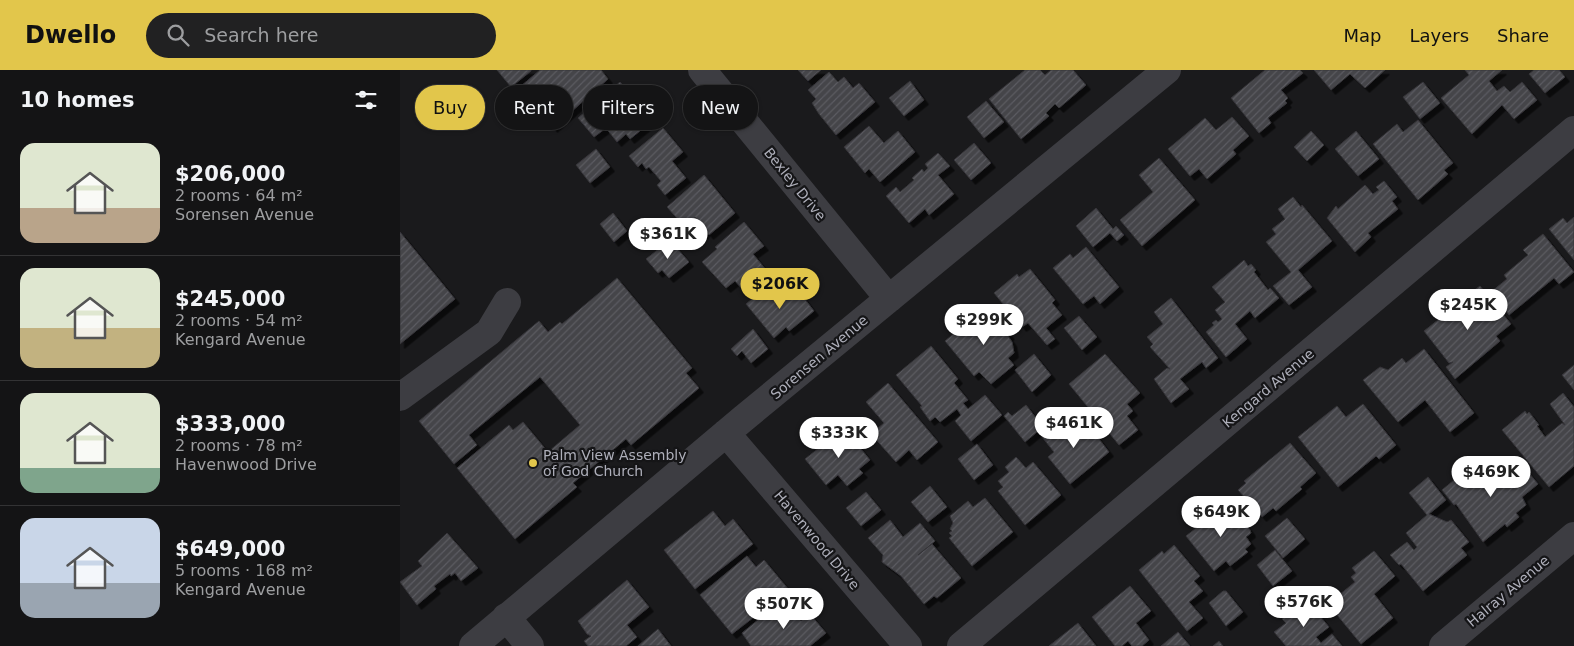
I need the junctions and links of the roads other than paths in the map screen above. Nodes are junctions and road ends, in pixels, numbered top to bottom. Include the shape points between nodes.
1 (702, 70) edge
2 (1158, 73) edge
3 (1574, 130) edge
4 (889, 299) junction
5 (506, 302) dead end
6 (400, 397) edge
7 (726, 433) junction
8 (1574, 536) edge
9 (506, 617) junction
10 (473, 646) edge
11 (530, 646) edge
12 (908, 646) edge
13 (961, 646) edge
14 (1443, 646) edge

1 - 4 street, Bexley Drive
2 - 4 street, Sorensen Avenue
3 - 13 street, Kengard Avenue
4 - 7 street, Sorensen Avenue
5 - 6 street via 490,332
7 - 9 street, Sorensen Avenue
7 - 12 street, Havenwood Drive
8 - 14 street, Halray Avenue
9 - 10 street, Sorensen Avenue
9 - 11 street

